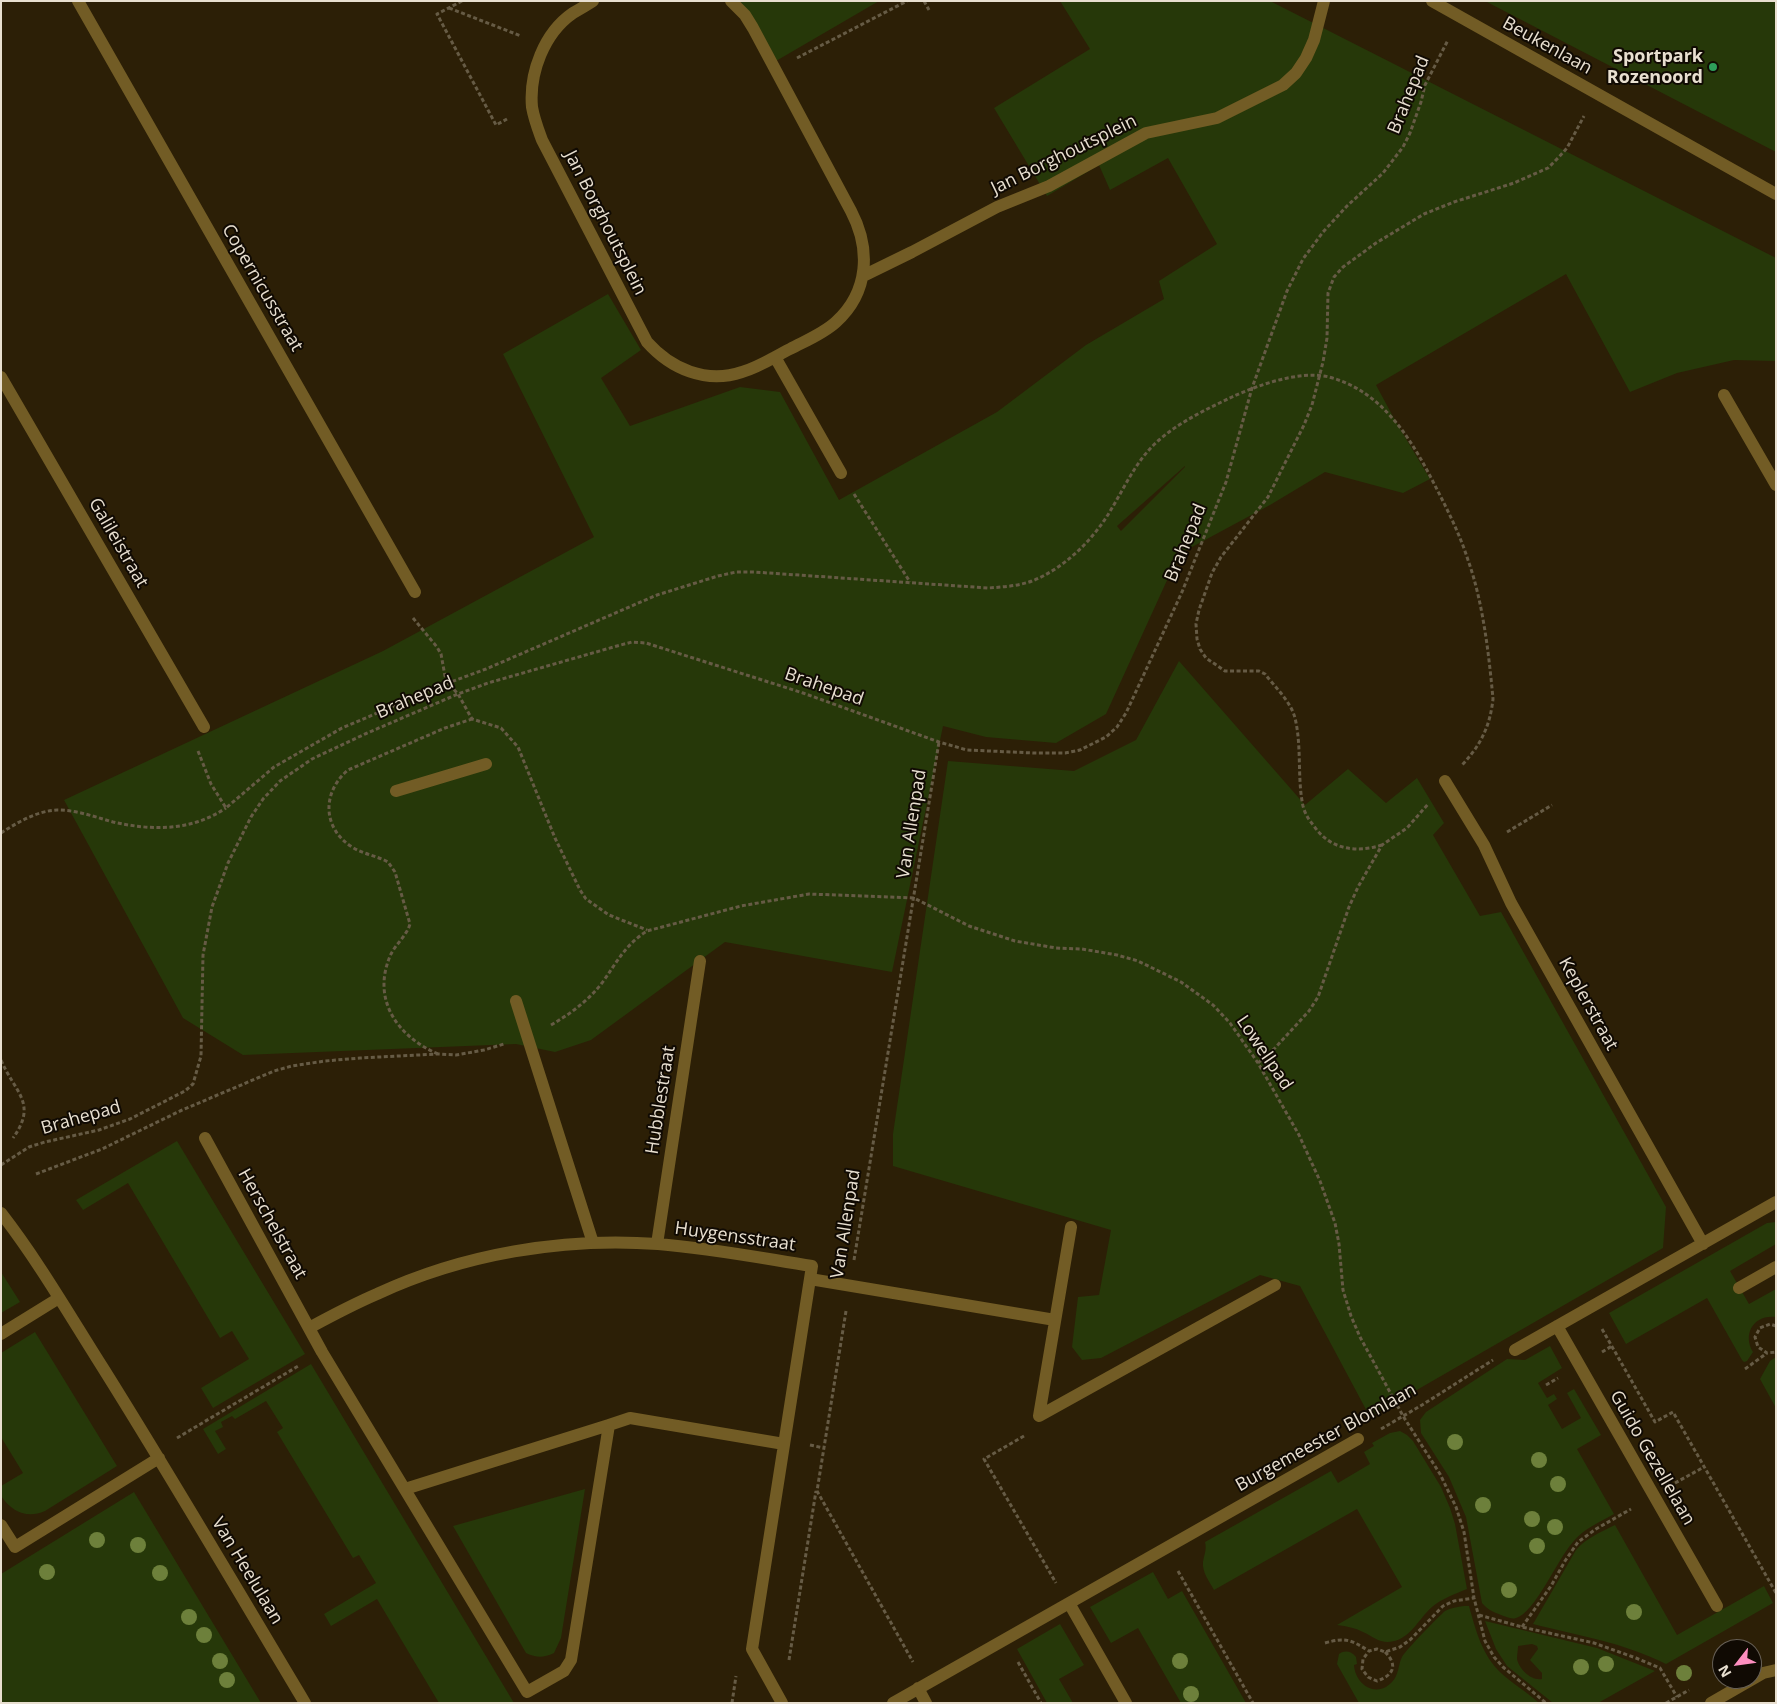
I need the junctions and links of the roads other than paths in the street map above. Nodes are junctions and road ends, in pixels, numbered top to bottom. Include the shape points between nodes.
1 (78, 1) edge
2 (593, 1) edge
3 (731, 1) edge
4 (1324, 1) edge
5 (1434, 2) edge
6 (1776, 194) edge
7 (863, 276) junction
8 (775, 357) junction
9 (1, 377) edge
10 (1724, 394) dead end
11 (841, 473) road end
12 (1776, 485) edge
13 (415, 592) road end
14 (204, 727) road end
15 (486, 764) dead end
16 (1445, 781) road end
17 (396, 791) dead end
18 (700, 961) dead end
19 (516, 1001) dead end
20 (205, 1138) dead end
21 (1776, 1202) edge
22 (1, 1213) edge
23 (1071, 1227) dead end
24 (593, 1243) junction
25 (657, 1244) junction
26 (1703, 1244) junction
27 (1776, 1267) edge
28 (810, 1279) junction
29 (1275, 1284) dead end
30 (1740, 1288) dead end
31 (59, 1298) junction
32 (1055, 1320) junction
33 (1557, 1326) junction
34 (309, 1328) junction
35 (1, 1334) edge
36 (1515, 1350) road end
37 (609, 1425) junction
38 (1358, 1439) road end
39 (784, 1444) junction
40 (157, 1455) junction
41 (405, 1488) junction
42 (1, 1525) edge
43 (1069, 1603) junction
44 (1717, 1606) dead end
45 (1776, 1670) edge
46 (922, 1686) junction
47 (305, 1703) edge
48 (782, 1703) edge
49 (893, 1703) edge
50 (926, 1703) edge
51 (1126, 1703) edge
52 (1711, 1703) edge

1 - 13 street, Copernicusstraat
2 - 8 street, Jan Borghoutsplein via 563,21 545,45 536,68 532,106 542,140 636,322 655,351 687,372 705,376 741,373
3 - 7 street, Jan Borghoutsplein via 745,15 858,225 864,251
4 - 7 street, Jan Borghoutsplein via 1306,58 1283,85 1216,118 1146,133 1049,186 997,207
5 - 6 street, Beukenlaan
7 - 8 street, Jan Borghoutsplein via 853,302 835,324
8 - 11 street
9 - 14 street, Galileistraat
10 - 12 street
15 - 17 street
16 - 26 street, Keplerstraat via 1484,845 1511,903
18 - 25 street, Hubblestraat
19 - 24 street
20 - 34 street, Herschelstraat
21 - 26 street
22 - 31 street, Van Heelulaan
23 - 32 street
24 - 25 street, Huygensstraat
24 - 34 street, Huygensstraat via 506,1253 457,1265 377,1294
25 - 28 street, Huygensstraat via 812,1266
26 - 33 street
27 - 30 street
28 - 32 street
28 - 39 street
29 - 32 street via 1039,1416
31 - 35 street
31 - 40 street, Van Heelulaan
33 - 36 street
33 - 44 street, Guido Gezellelaan
34 - 41 street, Herschelstraat
37 - 39 street via 630,1418
37 - 41 street
37 - 41 street, Herschelstraat via 571,1660 564,1671 527,1692
38 - 43 street, Burgemeester Blomlaan
39 - 48 street via 752,1649
40 - 42 street via 15,1547
40 - 47 street, Van Heelulaan
43 - 46 street, Burgemeester Blomlaan
43 - 51 street
45 - 52 street via 1763,1673
46 - 49 street, Burgemeester Blomlaan
46 - 50 street

